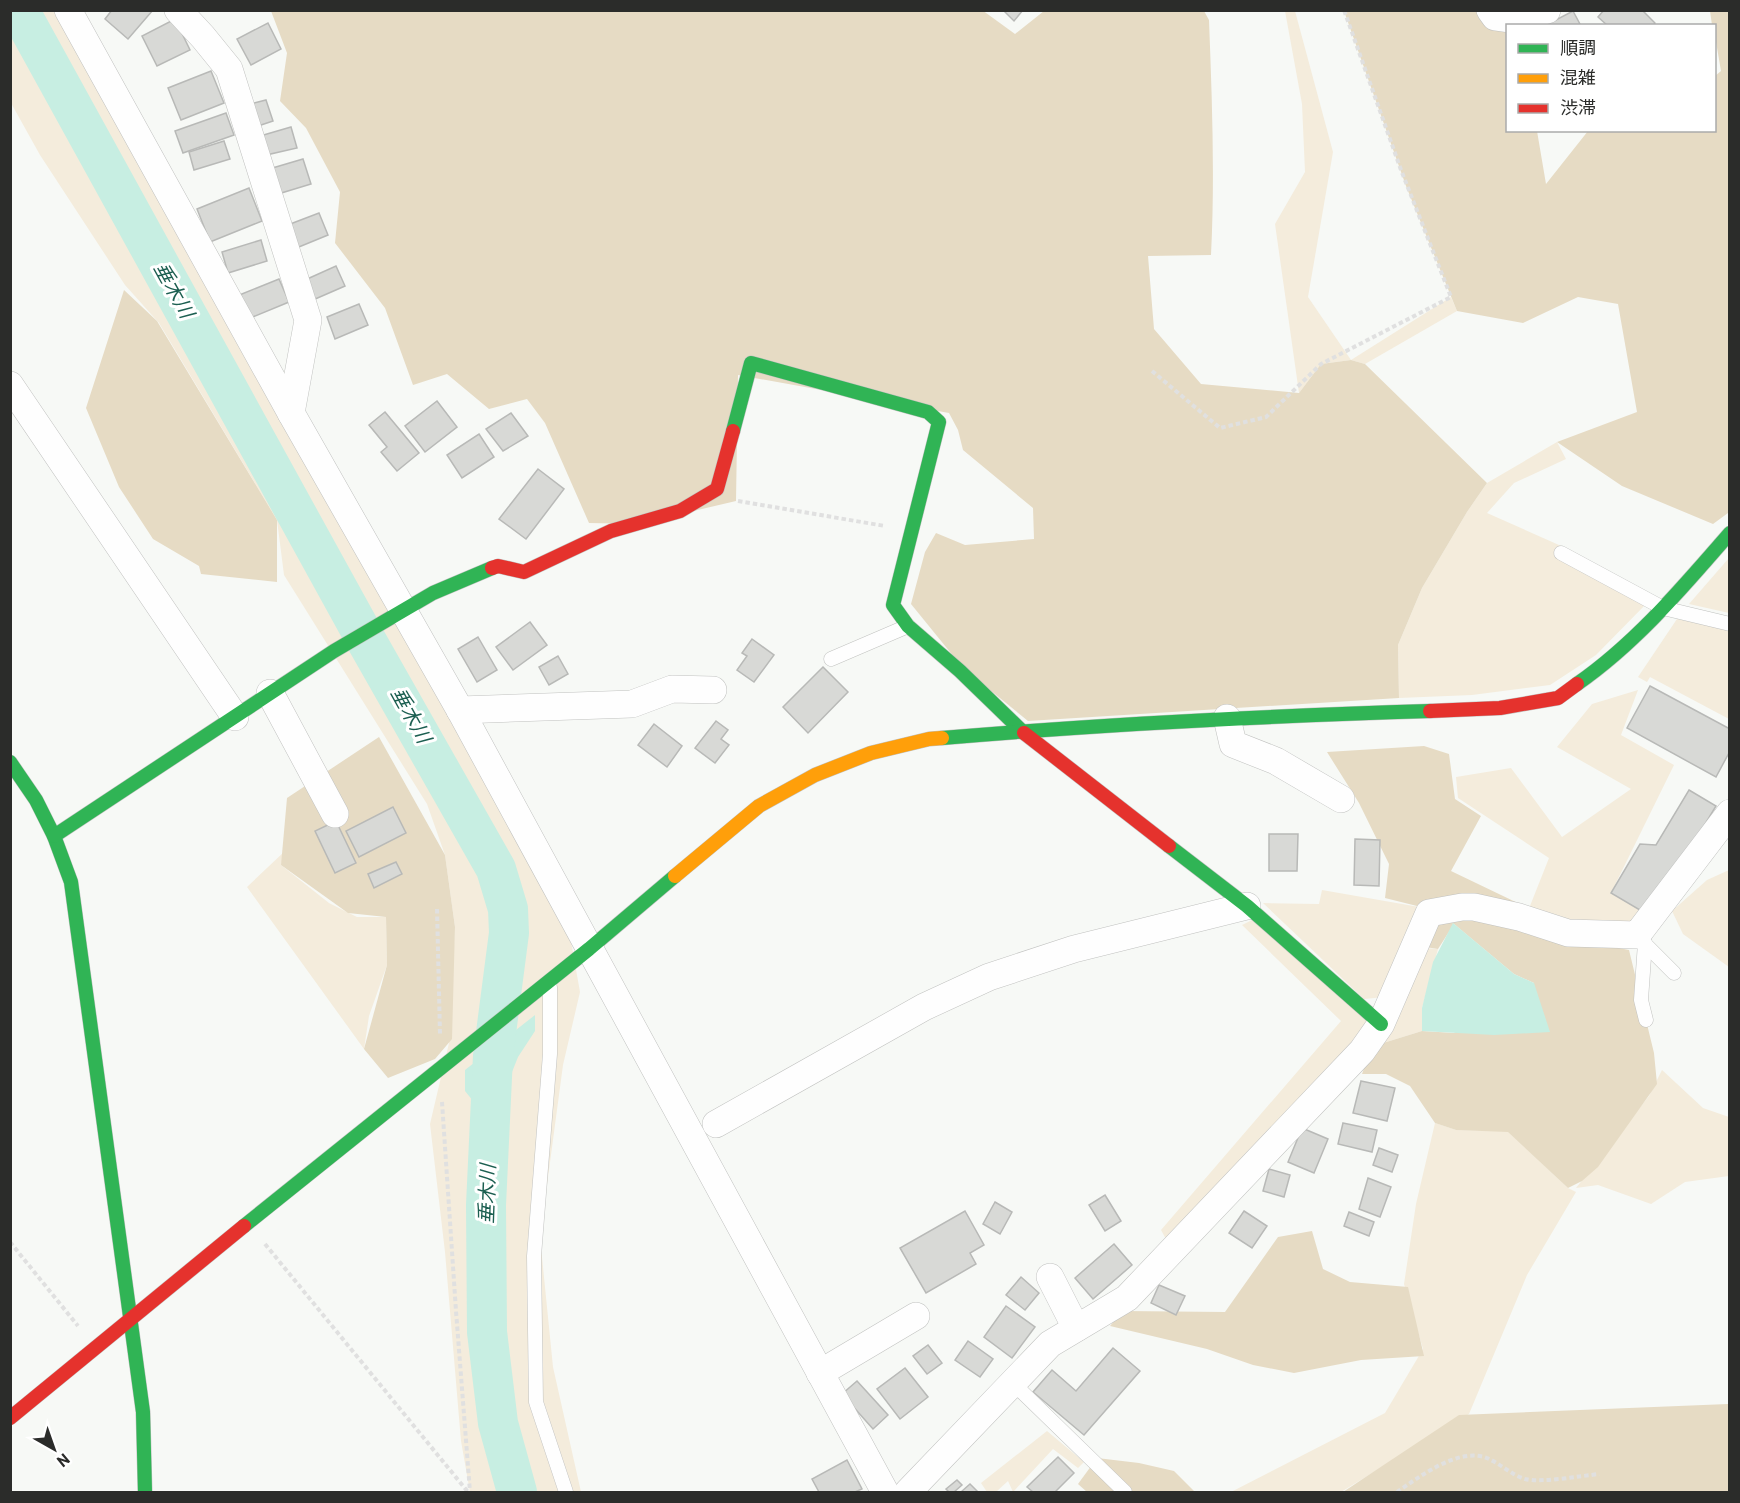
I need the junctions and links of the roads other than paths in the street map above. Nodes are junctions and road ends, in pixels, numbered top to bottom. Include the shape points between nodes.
1 (68, 10) edge
2 (178, 10) edge
3 (1490, 10) edge
4 (1546, 10) edge
5 (10, 385) edge
6 (291, 413) junction
7 (1730, 533) edge
8 (1561, 553) dead end
9 (1663, 608) junction
10 (395, 616) junction
11 (1730, 624) edge
12 (908, 626) junction
13 (831, 659) dead end
14 (713, 690) dead end
15 (270, 693) junction
16 (460, 710) junction
17 (235, 717) junction
18 (1227, 718) junction
19 (1021, 731) junction
20 (10, 762) edge
21 (1341, 799) dead end
22 (1730, 813) edge
23 (335, 814) dead end
24 (54, 836) junction
25 (1247, 906) junction
26 (1641, 939) junction
27 (587, 950) junction
28 (1674, 973) dead end
29 (550, 987) dead end
30 (1646, 1020) dead end
31 (1381, 1024) junction
32 (716, 1124) dead end
33 (1050, 1277) dead end
34 (916, 1316) dead end
35 (131, 1317) junction
36 (1076, 1328) junction
37 (820, 1373) junction
38 (1013, 1383) junction
39 (10, 1418) edge
40 (145, 1492) edge
41 (566, 1492) edge
42 (885, 1492) edge
43 (908, 1492) edge
44 (1125, 1492) edge

1 - 6 street
2 - 6 street via 229,69 308,320
3 - 4 street via 1495,16 1516,20
5 - 17 street
6 - 10 street
7 - 9 street
8 - 9 lane
9 - 11 lane
9 - 18 street via 1606,664 1558,698 1500,708
10 - 12 street via 433,593 498,566 524,572 611,531 680,511 717,489 751,363 928,412 939,422 893,605
10 - 15 street
10 - 16 street
12 - 13 lane
12 - 19 street
14 - 16 street via 672,689 632,705
15 - 17 street
15 - 23 street
16 - 27 street
17 - 24 street
18 - 19 street
18 - 21 street via 1233,744 1276,761
19 - 25 street
19 - 27 street via 929,739 871,753 816,775 759,806
20 - 24 street
22 - 26 street
24 - 35 street via 71,882
25 - 31 street
25 - 32 street via 1074,949 989,977 924,1007
26 - 28 lane
26 - 30 lane via 1641,1000
26 - 31 street via 1568,933 1474,907 1429,914
27 - 35 street
27 - 37 street
29 - 41 lane via 550,1054 534,1256 536,1402
31 - 36 street via 1362,1051 1127,1298
33 - 36 street
34 - 37 street
35 - 39 street
35 - 40 street via 143,1412
36 - 38 street via 1050,1344
37 - 42 street
38 - 43 street
38 - 44 lane

